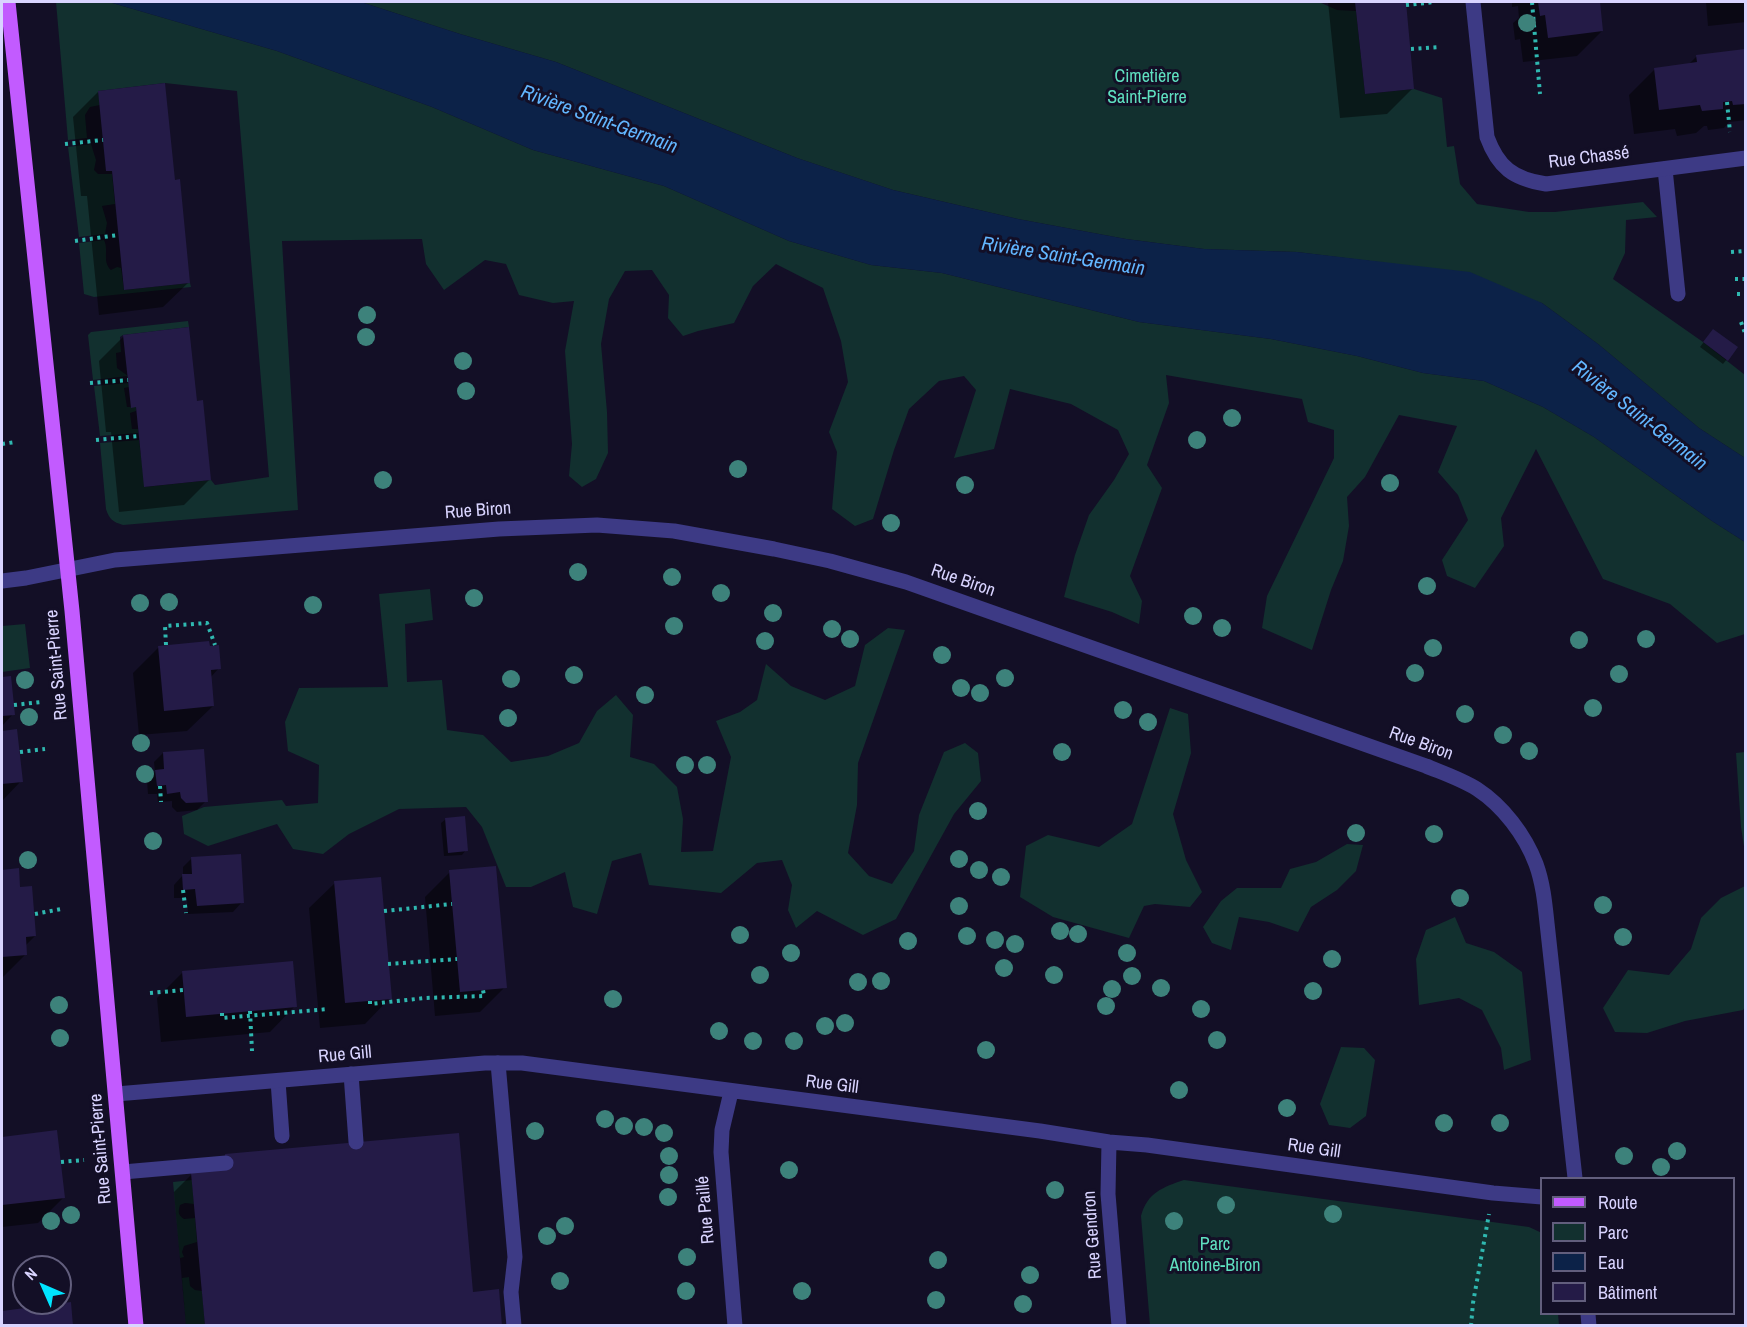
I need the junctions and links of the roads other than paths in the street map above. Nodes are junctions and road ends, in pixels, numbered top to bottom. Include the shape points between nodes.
1 (8, 2) edge
2 (1473, 2) edge
3 (1746, 158) edge
4 (1665, 169) junction
5 (1678, 294) dead end
6 (67, 569) junction
7 (2, 581) edge
8 (498, 1063) junction
9 (351, 1074) junction
10 (278, 1080) junction
11 (731, 1092) junction
12 (116, 1094) junction
13 (282, 1136) dead end
14 (356, 1142) dead end
15 (1110, 1142) junction
16 (226, 1163) dead end
17 (123, 1172) junction
18 (1575, 1177) edge
19 (1540, 1197) edge
20 (136, 1326) edge
21 (514, 1326) edge
22 (735, 1326) edge
23 (1119, 1326) edge

1 - 6 main road, Rue Saint-Pierre
2 - 4 street, Rue Chassé via 1487,137 1502,165 1514,175 1546,184
3 - 4 street, Rue Chassé
4 - 5 street
6 - 7 street, Rue Biron
6 - 12 main road, Rue Saint-Pierre
6 - 18 street, Rue Biron via 115,560 500,528 597,525 674,531 830,561 906,582 1454,777 1478,790 1508,817 1536,865 1547,923
8 - 9 street, Rue Gill
8 - 11 street, Rue Gill via 551,1066
8 - 21 street via 516,1257 511,1292
9 - 10 street, Rue Gill
9 - 14 street
10 - 12 street, Rue Gill
10 - 13 street
11 - 15 street, Rue Gill
11 - 22 street, Rue Paillé via 721,1152
12 - 17 main road, Rue Saint-Pierre
15 - 19 street, Rue Gill
15 - 23 street, Rue Gendron via 1108,1194
16 - 17 street
17 - 20 main road, Rue Saint-Pierre

